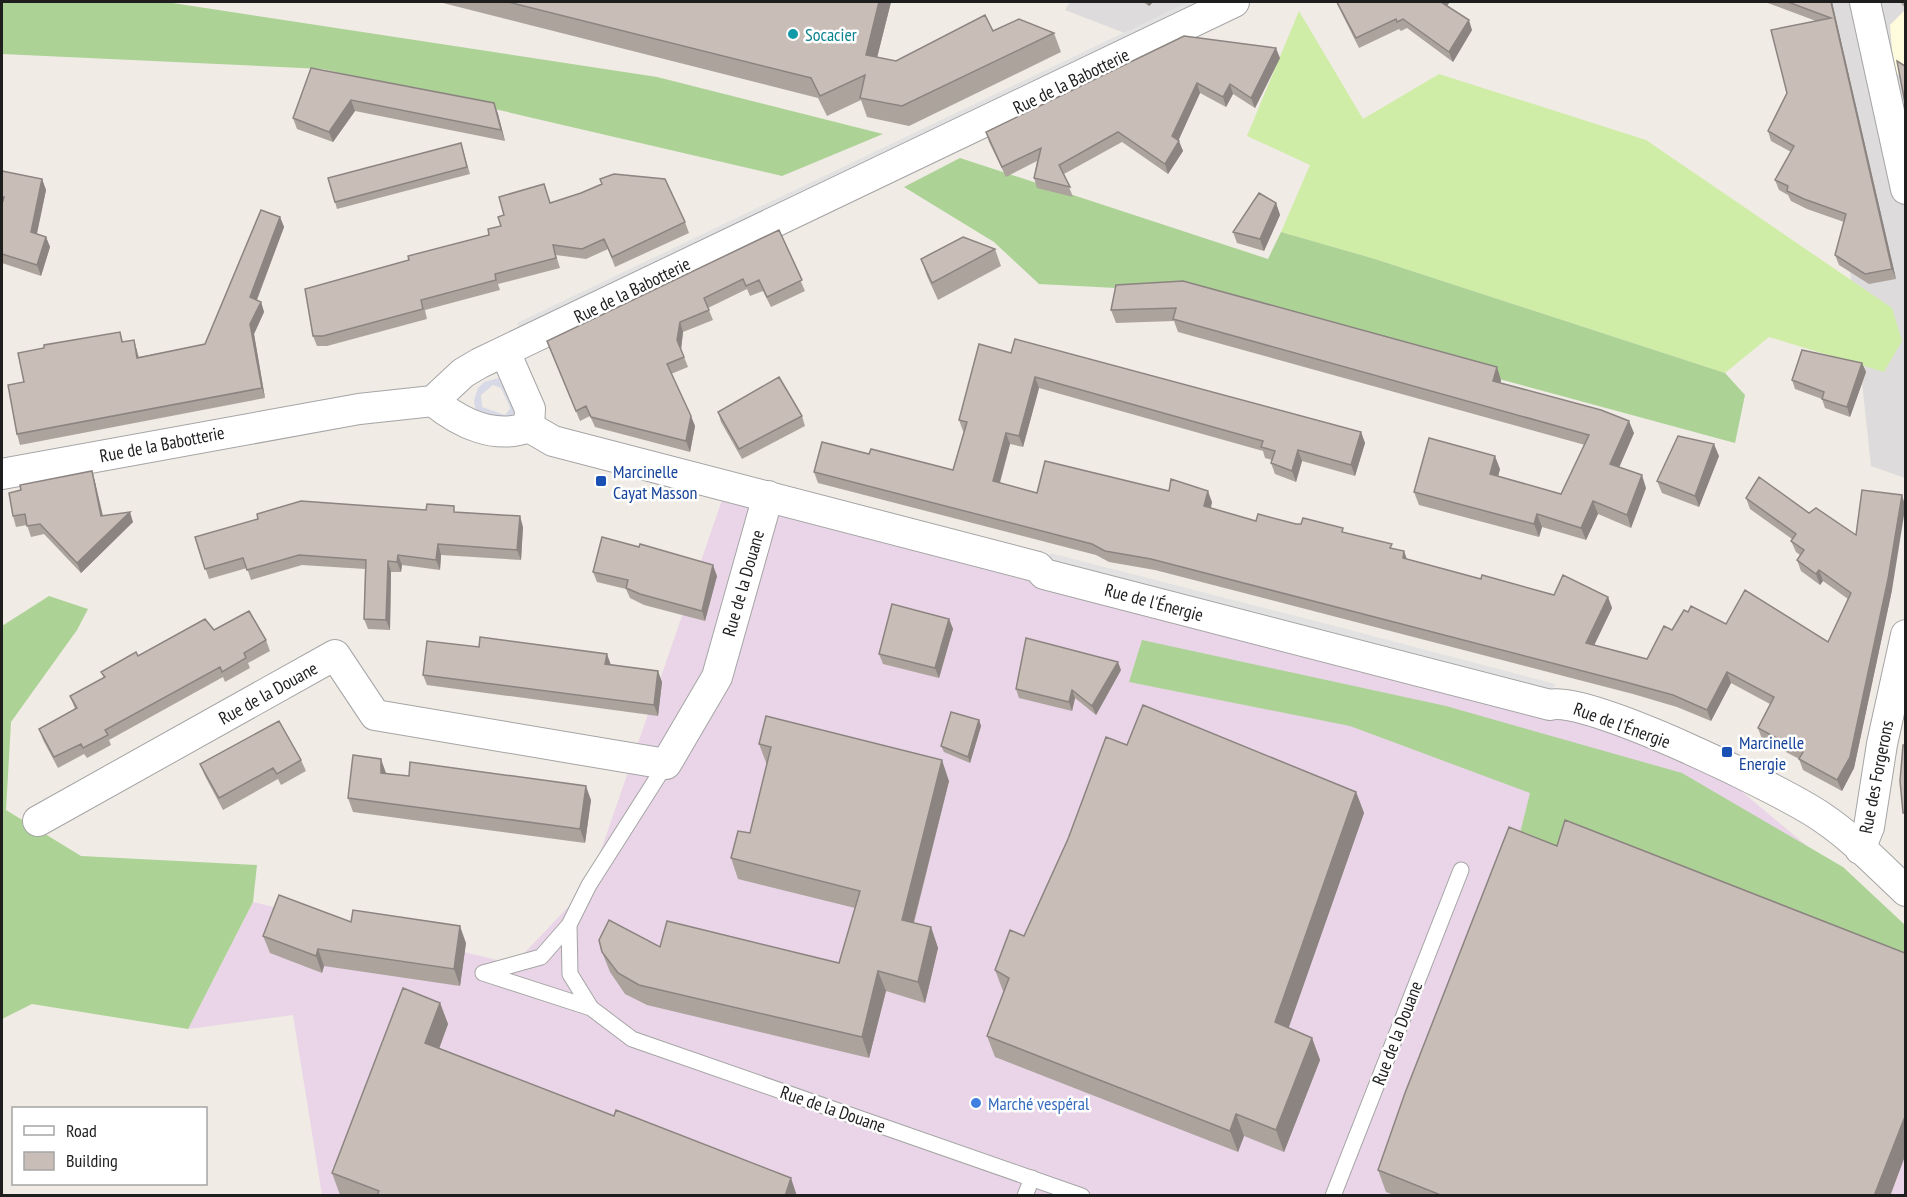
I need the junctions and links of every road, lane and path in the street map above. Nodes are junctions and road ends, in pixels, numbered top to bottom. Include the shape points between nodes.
1 (1234, 2) edge
2 (1865, 2) edge
3 (1905, 189) edge
4 (505, 352) junction
5 (433, 401) junction
6 (529, 427) junction
7 (2, 474) edge
8 (768, 496) junction
9 (1905, 635) edge
10 (666, 764) junction
11 (38, 821) dead end
12 (1860, 849) junction
13 (1461, 870) dead end
14 (1905, 891) edge
15 (569, 925) junction
16 (591, 1008) junction
17 (1032, 1178) junction
18 (1025, 1196) edge
19 (1082, 1196) edge
20 (1333, 1196) edge

1 - 4 street, Rue de la Babotterie
2 - 3 street
4 - 5 street, Rue de la Babotterie via 463,373
4 - 6 street via 527,402
5 - 6 street via 464,421 496,432
5 - 7 street, Rue de la Babotterie via 358,409
6 - 8 street, Rue de l'Énergie via 553,441
8 - 10 street, Rue de la Douane via 717,677
8 - 12 street, Rue de l'Énergie via 1038,567 1044,574 1550,705 1558,702 1592,712 1754,778 1825,819
9 - 12 street, Rue des Forgerons via 1869,827
10 - 11 street, Rue de la Douane via 375,715 335,655
10 - 15 lane, Rue de la Douane via 589,885
12 - 14 street, Rue de l'Énergie
13 - 20 lane, Rue de la Douane
15 - 16 lane, Rue de la Douane via 570,974
15 - 16 lane, Rue de la Douane via 542,957 483,972
16 - 17 lane, Rue de la Douane via 632,1039
17 - 18 lane
17 - 19 lane, Rue de la Douane

